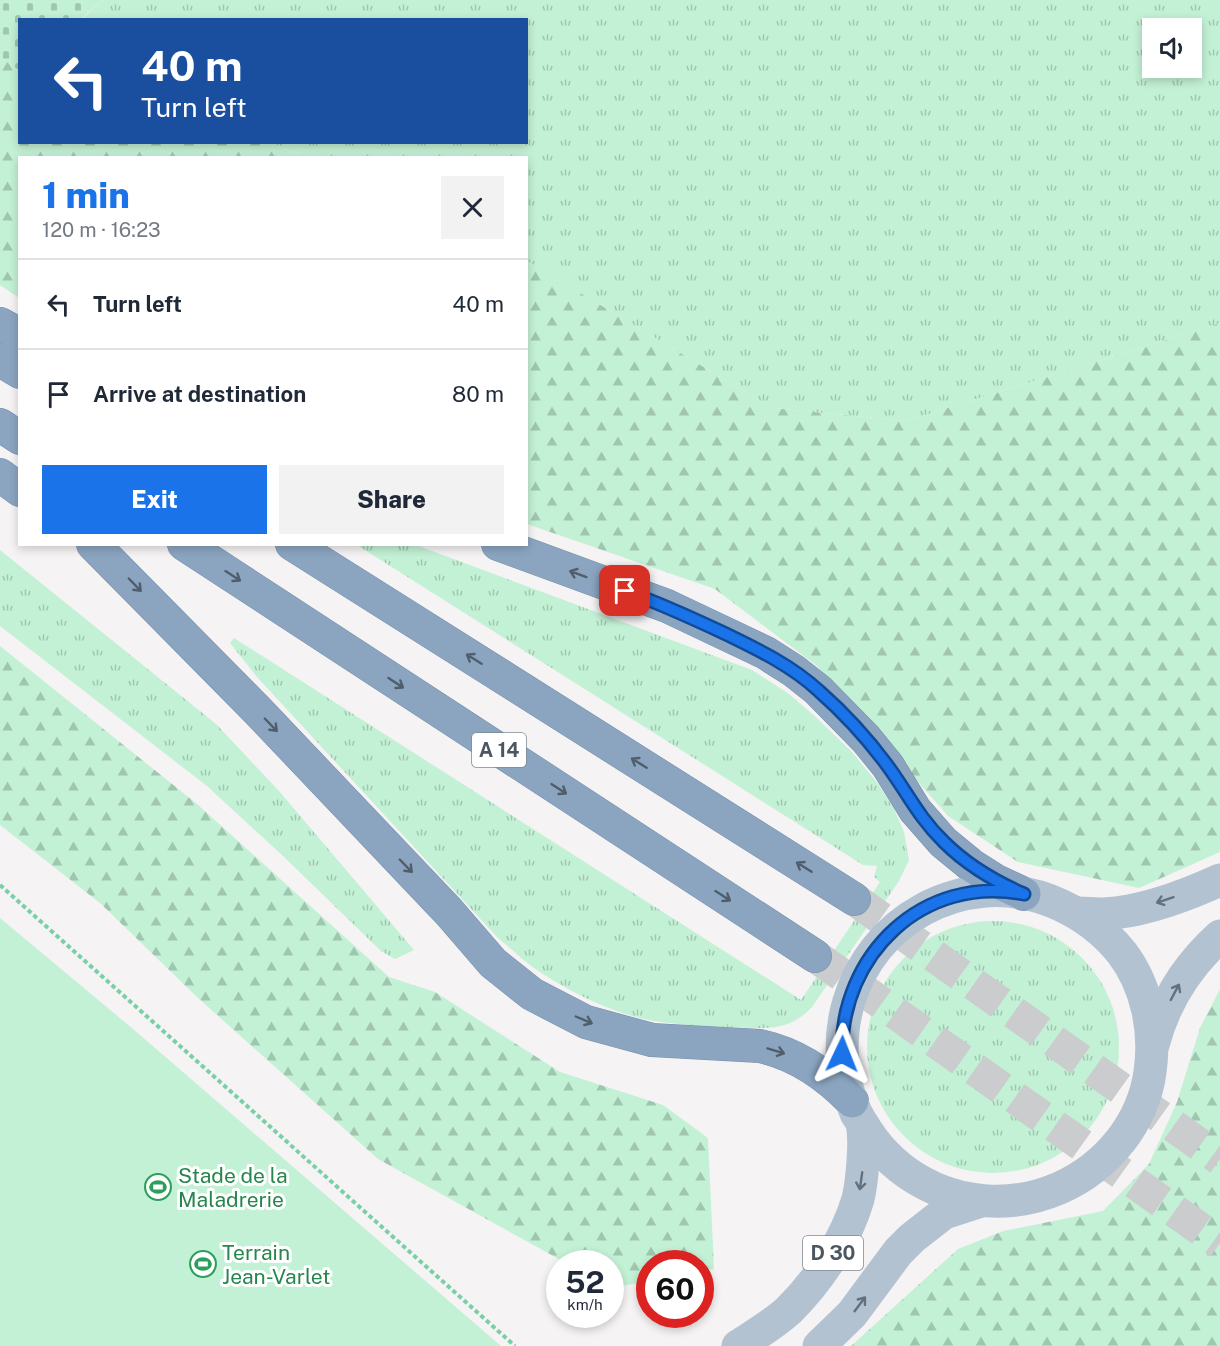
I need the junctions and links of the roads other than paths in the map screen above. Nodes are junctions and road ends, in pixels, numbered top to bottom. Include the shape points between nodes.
1 (0, 324) edge
2 (18, 334) edge
3 (0, 360) edge
4 (18, 371) edge
5 (0, 425) edge
6 (18, 437) edge
7 (0, 475) edge
8 (18, 488) edge
9 (95, 546) edge
10 (187, 546) edge
11 (295, 546) edge
12 (503, 546) edge
13 (1220, 880) edge
14 (1024, 894) junction
15 (854, 899) tunnel mouth
16 (1077, 913) junction
17 (1220, 936) edge
18 (815, 956) tunnel mouth
19 (1153, 1046) junction
20 (857, 1112) junction
21 (981, 1201) junction
22 (738, 1346) edge
23 (819, 1346) edge

1 - 2 highway
3 - 4 highway
5 - 6 highway
7 - 8 highway
9 -> 20 highway via 258,711 493,963 532,994 586,1022 652,1040 775,1049 814,1067
10 -> 18 highway, A 14
15 -> 11 highway
14 -> 12 highway via 971,865 943,842 915,810 866,739 819,690 794,671 766,653 667,606
13 -> 16 main road via 1130,910
14 - 16 main road
14 - 20 main road via 985,891 938,902 909,918 874,950 854,985 843,1023 843,1070
16 - 19 main road via 1113,944 1132,970 1147,1007
19 -> 17 main road via 1178,986 1204,950
19 - 21 main road via 1150,1078 1140,1108 1124,1136 1103,1160 1078,1179 1049,1193 1017,1201
20 - 21 main road via 875,1143 911,1176 939,1191
20 -> 22 main road, D 30 via 863,1160 861,1182 840,1241 788,1311
23 -> 21 main road, D 30 via 852,1314 912,1238 944,1213

